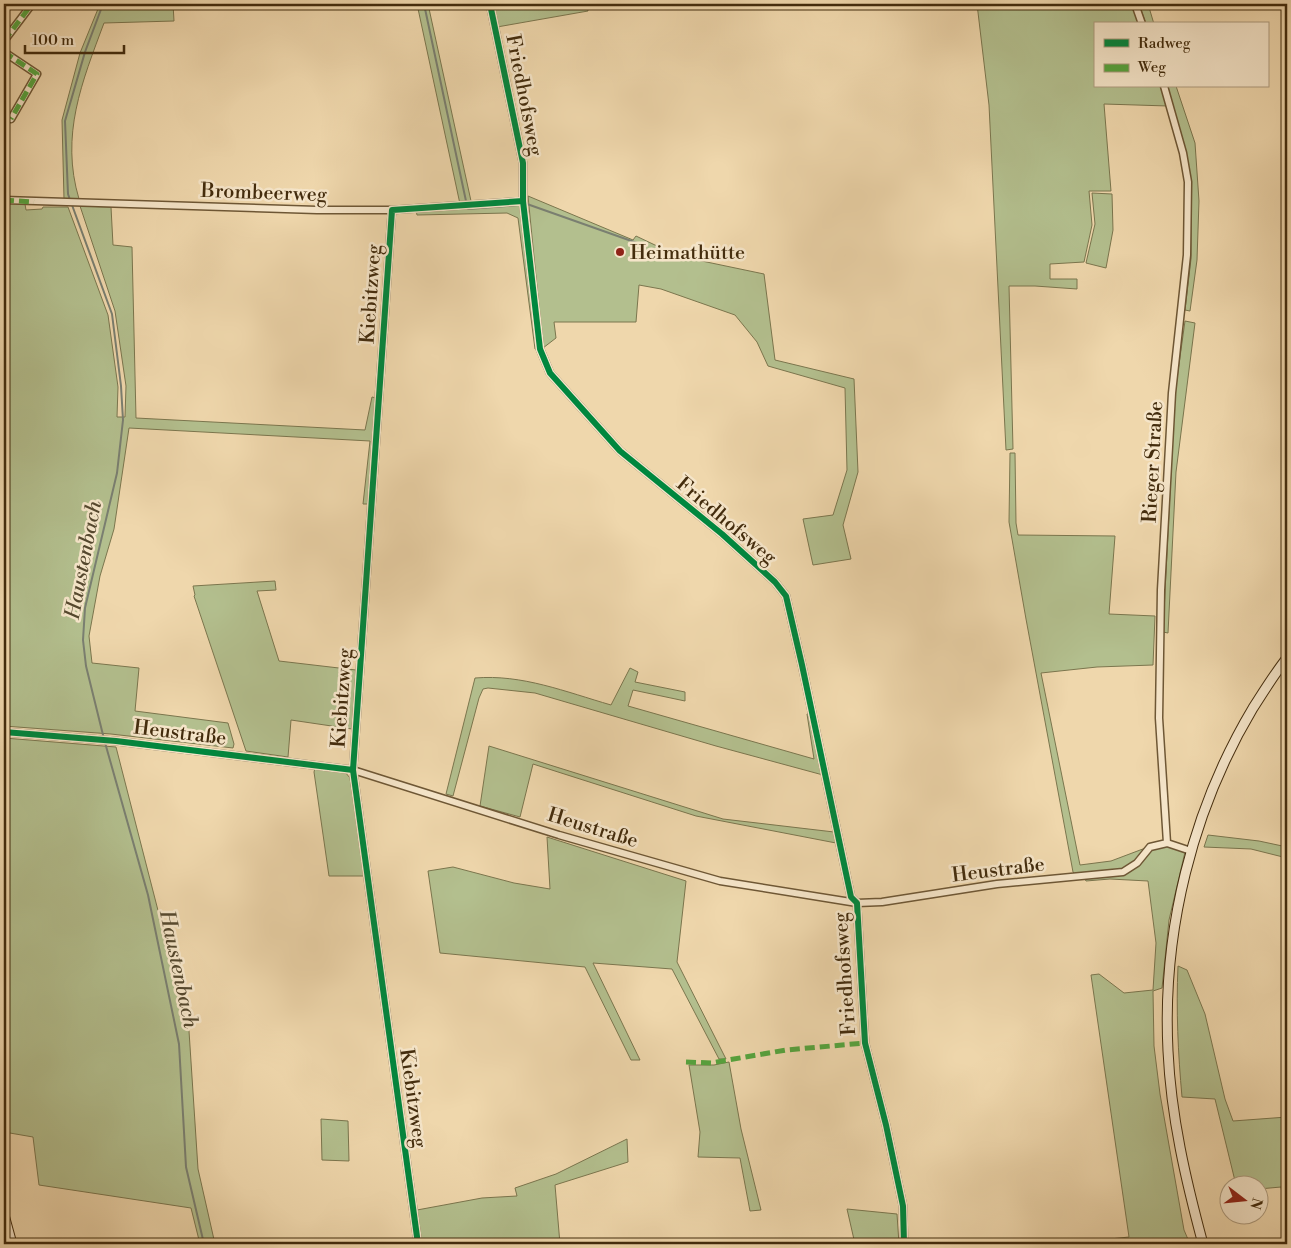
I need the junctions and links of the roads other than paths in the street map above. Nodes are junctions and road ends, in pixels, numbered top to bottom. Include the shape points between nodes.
1 (32, 4) edge
2 (490, 4) edge
3 (1135, 4) edge
4 (1141, 22) edge
5 (4, 41) edge
6 (4, 52) edge
7 (1165, 88) edge
8 (12, 119) dead end
9 (4, 200) edge
10 (522, 201) junction
11 (392, 210) junction
12 (1287, 658) edge
13 (4, 732) edge
14 (352, 770) junction
15 (1167, 843) junction
16 (1191, 851) junction
17 (857, 904) junction
18 (4, 1215) edge
19 (12, 1244) edge
20 (418, 1244) edge
21 (904, 1244) edge
22 (1203, 1244) edge

1 - 5 street
2 - 10 street, Friedhofsweg via 523,163
3 - 4 street
6 - 8 street via 37,74
7 - 15 street, Rieger Straße via 1188,182 1187,255 1172,393 1161,590 1159,718
9 - 11 street, Brombeerweg
10 - 11 street, Brombeerweg
10 - 17 street, Friedhofsweg via 540,349 550,373 620,451 722,534 786,596 851,897
11 - 14 street, Kiebitzweg
12 - 16 main road via 1227,754
13 - 14 street, Heustraße via 99,739
14 - 17 street, Heustraße via 720,881
14 - 20 street, Kiebitzweg
15 - 16 street
15 - 17 street, Heustraße via 1150,848 1137,863 1123,872 997,884
16 - 22 main road via 1175,920 1168,979 1168,1052 1174,1114
17 - 21 street, Friedhofsweg via 865,1043 903,1206
18 - 19 main road

